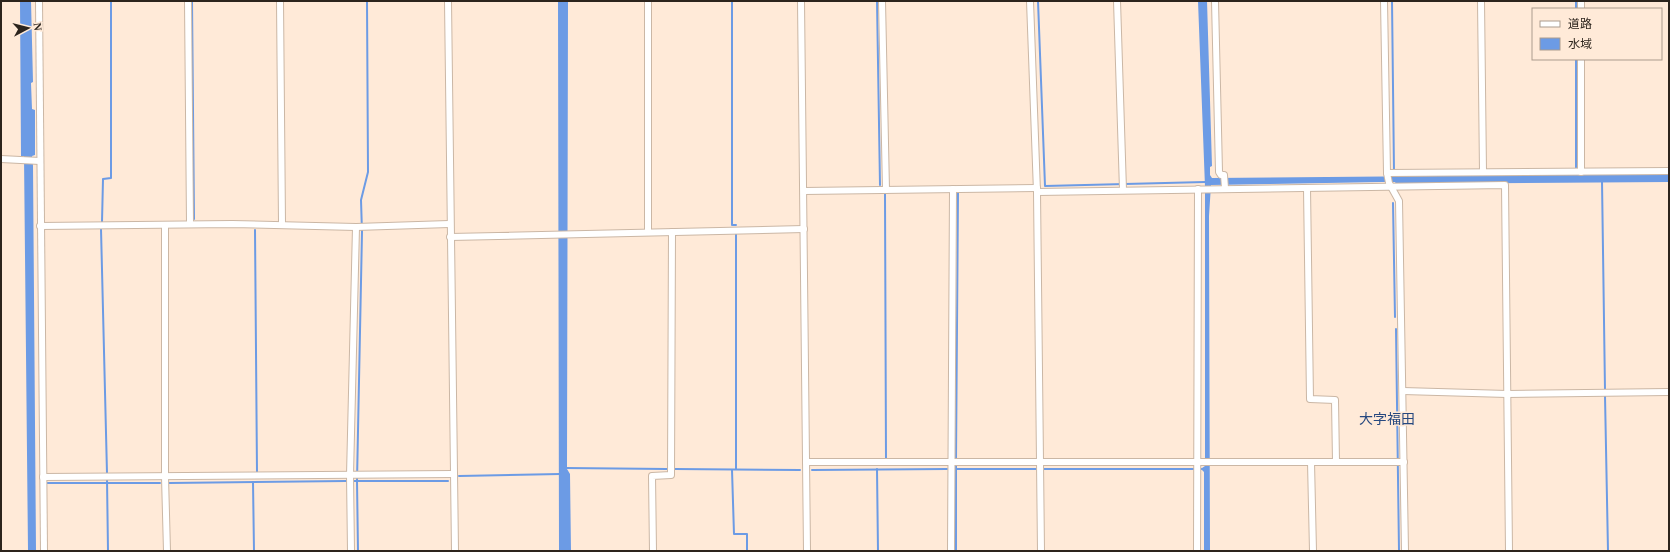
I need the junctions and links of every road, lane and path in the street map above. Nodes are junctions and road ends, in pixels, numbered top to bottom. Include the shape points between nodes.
1 (39, 1) edge
2 (188, 1) edge
3 (280, 1) edge
4 (448, 1) edge
5 (648, 1) edge
6 (801, 1) edge
7 (882, 1) edge
8 (1030, 1) edge
9 (1117, 1) edge
10 (1215, 1) edge
11 (1384, 1) edge
12 (1481, 1) edge
13 (1581, 60) edge
14 (1, 159) edge
15 (37, 161) junction
16 (1669, 171) edge
17 (1483, 172) junction
18 (1578, 172) junction
19 (1390, 178) junction
20 (1123, 187) junction
21 (1225, 188) junction
22 (1307, 188) junction
23 (954, 189) junction
24 (1199, 189) junction
25 (886, 190) junction
26 (1037, 190) junction
27 (804, 191) junction
28 (190, 224) junction
29 (282, 224) junction
30 (449, 224) junction
31 (40, 226) junction
32 (165, 226) junction
33 (360, 227) junction
34 (804, 228) junction
35 (648, 232) junction
36 (672, 232) junction
37 (450, 237) junction
38 (1403, 391) junction
39 (1669, 392) edge
40 (1507, 394) junction
41 (806, 462) junction
42 (1040, 462) junction
43 (1311, 462) junction
44 (1336, 462) junction
45 (1399, 462) junction
46 (952, 463) junction
47 (1199, 466) junction
48 (453, 474) junction
49 (355, 475) junction
50 (165, 476) junction
51 (43, 477) junction
52 (44, 551) edge
53 (167, 551) edge
54 (351, 551) edge
55 (455, 551) edge
56 (653, 551) edge
57 (807, 551) edge
58 (951, 551) edge
59 (1041, 551) edge
60 (1197, 551) edge
61 (1313, 551) edge
62 (1405, 551) edge
63 (1509, 551) edge

1 - 15 street
2 - 28 street
3 - 29 street
4 - 30 street
5 - 35 street
6 - 27 street
7 - 25 street
8 - 26 street
9 - 20 street
10 - 21 street via 1219,172 1224,175
11 - 19 street
12 - 17 street
13 - 18 street
14 - 15 street
15 - 31 street
16 - 18 street
17 - 18 street
17 - 19 street
19 - 22 street
19 - 38 street via 1400,201
19 - 40 street via 1505,185
20 - 24 street
20 - 26 street
21 - 22 street
21 - 24 street
22 - 44 street via 1310,399 1336,400
23 - 25 street
23 - 26 street
23 - 46 street
24 - 47 street
25 - 27 street
26 - 42 street
27 - 34 street
28 - 29 street
28 - 32 street
29 - 33 street
30 - 33 street
30 - 37 street
31 - 32 street
31 - 51 street
32 - 50 street
33 - 49 street
34 - 36 street
34 - 41 street
35 - 36 street
35 - 37 street
36 - 56 street via 672,475 652,476
37 - 48 street
38 - 40 street
38 - 45 street
39 - 40 street
40 - 63 street
41 - 46 street
41 - 57 street
42 - 46 street
42 - 47 street
42 - 59 street
43 - 44 street
43 - 47 street via 1212,462
43 - 61 street
44 - 45 street
45 - 62 street
46 - 58 street
47 - 60 street
48 - 49 street
48 - 55 street
49 - 50 street
49 - 54 street
50 - 51 street
50 - 53 street
51 - 52 street

